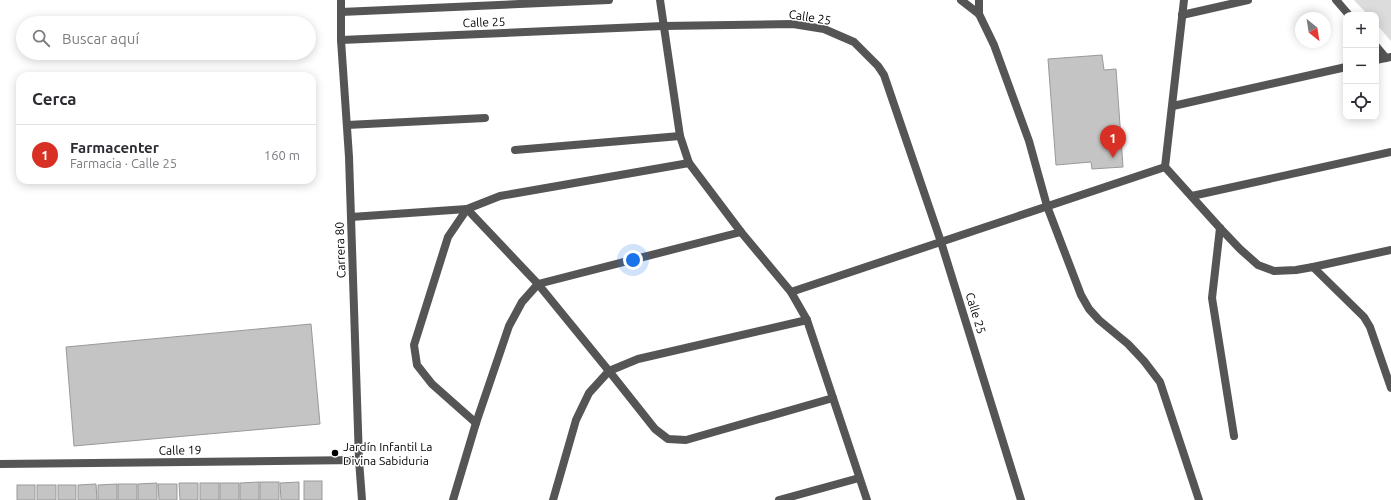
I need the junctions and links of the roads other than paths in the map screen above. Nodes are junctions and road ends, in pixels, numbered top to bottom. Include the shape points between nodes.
1 (341, 0) edge
2 (609, 0) edge
3 (660, 0) edge
4 (961, 0) edge
5 (979, 0) edge
6 (1184, 0) edge
7 (1248, 0) edge
8 (1336, 0) edge
9 (341, 12) junction
10 (1346, 12) edge
11 (979, 14) junction
12 (1182, 15) junction
13 (663, 26) junction
14 (341, 40) junction
15 (1378, 48) edge
16 (1388, 57) edge
17 (1343, 68) edge
18 (1173, 106) junction
19 (485, 118) dead end
20 (346, 125) junction
21 (680, 136) junction
22 (515, 150) dead end
23 (1391, 152) edge
24 (689, 163) junction
25 (1165, 167) junction
26 (1192, 196) junction
27 (1047, 206) junction
28 (467, 209) junction
29 (351, 217) junction
30 (1220, 228) junction
31 (740, 232) junction
32 (941, 242) junction
33 (1391, 250) edge
34 (1313, 267) junction
35 (538, 284) junction
36 (792, 292) junction
37 (807, 320) junction
38 (609, 371) junction
39 (1391, 388) edge
40 (833, 398) junction
41 (476, 423) junction
42 (1234, 436) dead end
43 (359, 460) junction
44 (0, 464) edge
45 (859, 478) junction
46 (362, 500) edge
47 (453, 500) edge
48 (553, 500) edge
49 (779, 500) edge
50 (867, 500) edge
51 (1021, 500) edge
52 (1199, 500) edge

1 - 9 street, Carrera 80
2 - 9 street, Calle 25
3 - 13 street
4 - 11 street
5 - 11 street
6 - 12 street
7 - 12 street
8 - 10 street
9 - 14 street, Carrera 80
11 - 27 street via 994,44 1029,141
12 - 18 street
13 - 14 street, Calle 25
13 - 21 street
13 - 32 street, Calle 25 via 793,24 824,29 854,42 884,75
14 - 20 street, Carrera 80
15 - 16 street
17 - 18 street
18 - 25 street
19 - 20 street
20 - 29 street, Carrera 80
21 - 22 street
21 - 24 street
23 - 26 street
24 - 28 street via 500,196
24 - 31 street
25 - 26 street
25 - 27 street
26 - 30 street
27 - 32 street
27 - 52 street via 1081,295 1089,309 1144,360 1160,382
28 - 29 street
28 - 35 street
28 - 41 street via 448,237 414,345 417,365 432,384
29 - 43 street, Carrera 80
30 - 34 street via 1258,265 1274,271
30 - 42 street via 1212,298
31 - 35 street
31 - 36 street
32 - 36 street
32 - 51 street, Calle 25
33 - 34 street
34 - 39 street via 1364,317 1370,327
35 - 38 street
35 - 41 street via 522,302 509,326
36 - 37 street
37 - 38 street via 638,359
37 - 40 street
38 - 40 street via 655,429 668,439 686,440
38 - 48 street via 589,393 576,420
40 - 45 street
41 - 47 street
43 - 44 street, Calle 19
43 - 46 street, Carrera 80
45 - 49 street
45 - 50 street

